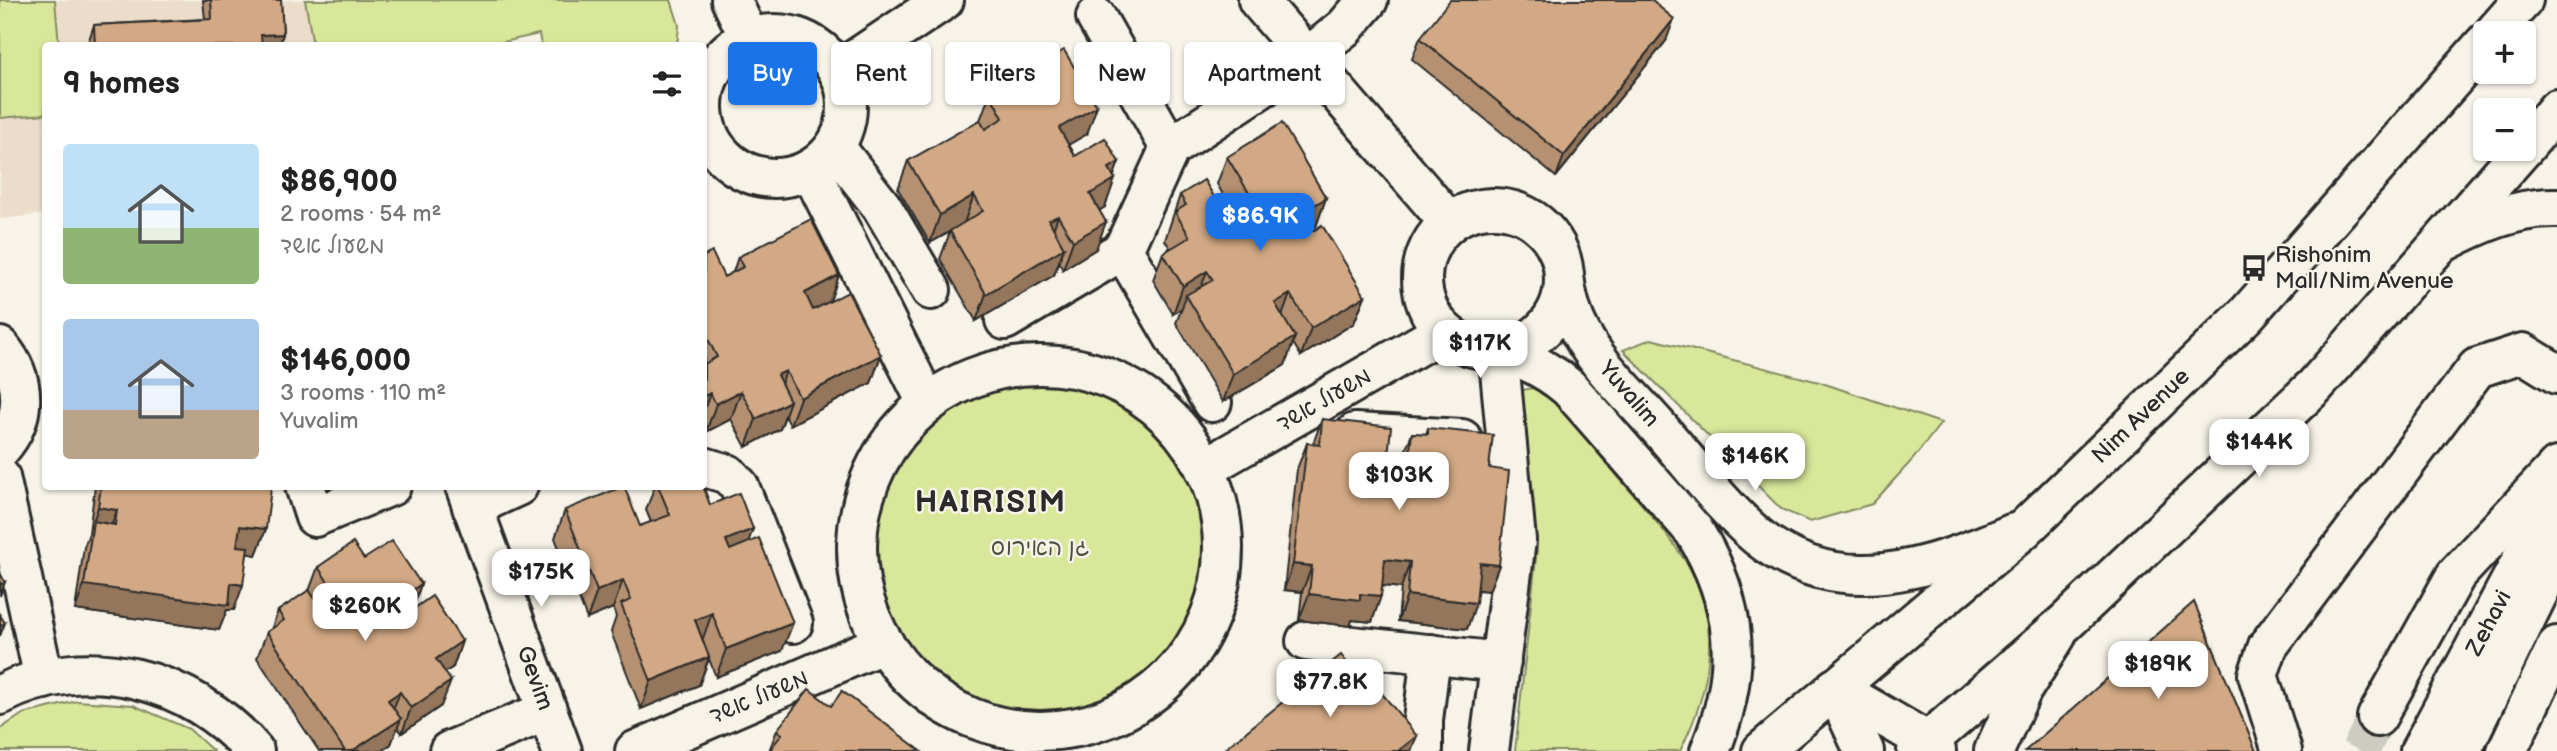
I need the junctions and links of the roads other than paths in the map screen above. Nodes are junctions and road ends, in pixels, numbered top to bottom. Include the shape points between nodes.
1 (731, 0) edge
2 (944, 0) edge
3 (1258, 0) edge
4 (1368, 0) edge
5 (2521, 1) edge
6 (1096, 17) dead end
7 (2504, 21) edge
8 (750, 39) junction
9 (881, 42) edge
10 (1293, 42) edge
11 (1327, 42) edge
12 (2473, 57) edge
13 (831, 63) edge
14 (707, 86) edge
15 (1345, 102) edge
16 (847, 105) edge
17 (1235, 105) edge
18 (2557, 109) edge
19 (2536, 133) edge
20 (708, 144) edge
21 (1170, 148) junction
22 (822, 158) junction
23 (2512, 161) edge
24 (2557, 208) edge
25 (1449, 222) junction
26 (2442, 243) junction
27 (1123, 250) junction
28 (1564, 276) junction
29 (931, 290) dead end
30 (1005, 320) edge
31 (1444, 331) junction
32 (1499, 350) junction
33 (21, 361) edge
34 (2557, 373) edge
35 (1212, 402) dead end
36 (927, 403) junction
37 (1356, 433) edge
38 (1506, 442) junction
39 (0, 449) edge
40 (2557, 467) edge
41 (707, 468) edge
42 (1205, 468) junction
43 (0, 477) edge
44 (306, 490) edge
45 (381, 490) edge
46 (500, 490) edge
47 (2557, 495) edge
48 (468, 497) edge
49 (2023, 530) junction
50 (2557, 555) edge
51 (2066, 622) junction
52 (793, 623) edge
53 (1306, 641) dead end
54 (884, 643) junction
55 (2557, 646) edge
56 (1432, 654) junction
57 (1501, 662) junction
58 (44, 679) junction
59 (1835, 688) junction
60 (0, 695) edge
61 (2377, 717) tunnel mouth
62 (553, 740) edge
63 (1927, 748) edge
64 (254, 751) edge
65 (449, 751) edge
66 (635, 751) edge
67 (1423, 751) edge
68 (1489, 751) edge
69 (1710, 751) edge
70 (1762, 751) edge
71 (1864, 751) edge
72 (1994, 751) edge
73 (2282, 751) edge
74 (2420, 751) edge
75 (2461, 751) edge
76 (2507, 751) edge

1 - 8 street
2 - 9 street
3 - 10 street
4 - 11 street
5 - 7 street
6 - 21 street
8 - 13 street via 773,34 796,37 816,47
8 - 14 street via 723,57
12 - 49 street, Nim Avenue via 2246,315
15 - 25 street
16 - 22 street via 844,126
17 - 21 street
18 - 19 street
20 - 22 street via 755,175 779,178
21 - 27 street
22 - 29 street via 882,207
22 - 36 street
23 - 26 street
24 - 26 street via 2502,216
25 - 28 street via 1479,208 1523,214 1549,235 1560,254
25 - 31 street via 1428,248 1422,271 1422,294
26 - 51 street via 2315,386
27 - 30 street
27 - 35 street
28 - 32 street via 1552,319 1528,342
28 - 49 street, Yuvalim via 1575,322 1595,355 1735,515 1780,552 1826,571 1875,574 1950,559
31 - 32 street via 1472,348
31 - 42 street, משעול אשד
32 - 38 street
32 - 69 street, Yuvalim via 1524,358 1569,388 1708,553 1726,601 1733,652 1727,704
33 - 39 street via 19,418
34 - 73 street via 2523,352 2477,368 2268,646 2258,675
36 - 42 street via 976,375 1004,368 1032,364 1091,372 1143,396 1165,414
36 - 54 street via 906,422 874,469 858,525 860,584
37 - 38 street
38 - 57 street via 1516,540
40 - 61 street via 2456,575
41 - 52 street via 729,474 739,486
42 - 54 street via 1223,540 1215,600 1191,652 1152,693 1129,708 1104,720 1047,732 988,724 936,700
43 - 58 street
44 - 45 street via 315,517
46 - 48 street
47 - 74 street, Zehavi
48 - 62 street, Gevim
49 - 59 street, Nim Avenue
50 - 75 street
51 - 63 street
51 - 72 street via 2022,690
53 - 56 street
54 - 66 street, משעול אשד
55 - 76 street
56 - 57 street
56 - 67 street
57 - 68 street
58 - 60 street
58 - 64 street via 104,674 163,686 206,707
59 - 63 street
59 - 70 street, Nim Avenue
59 - 71 street
62 - 65 street

